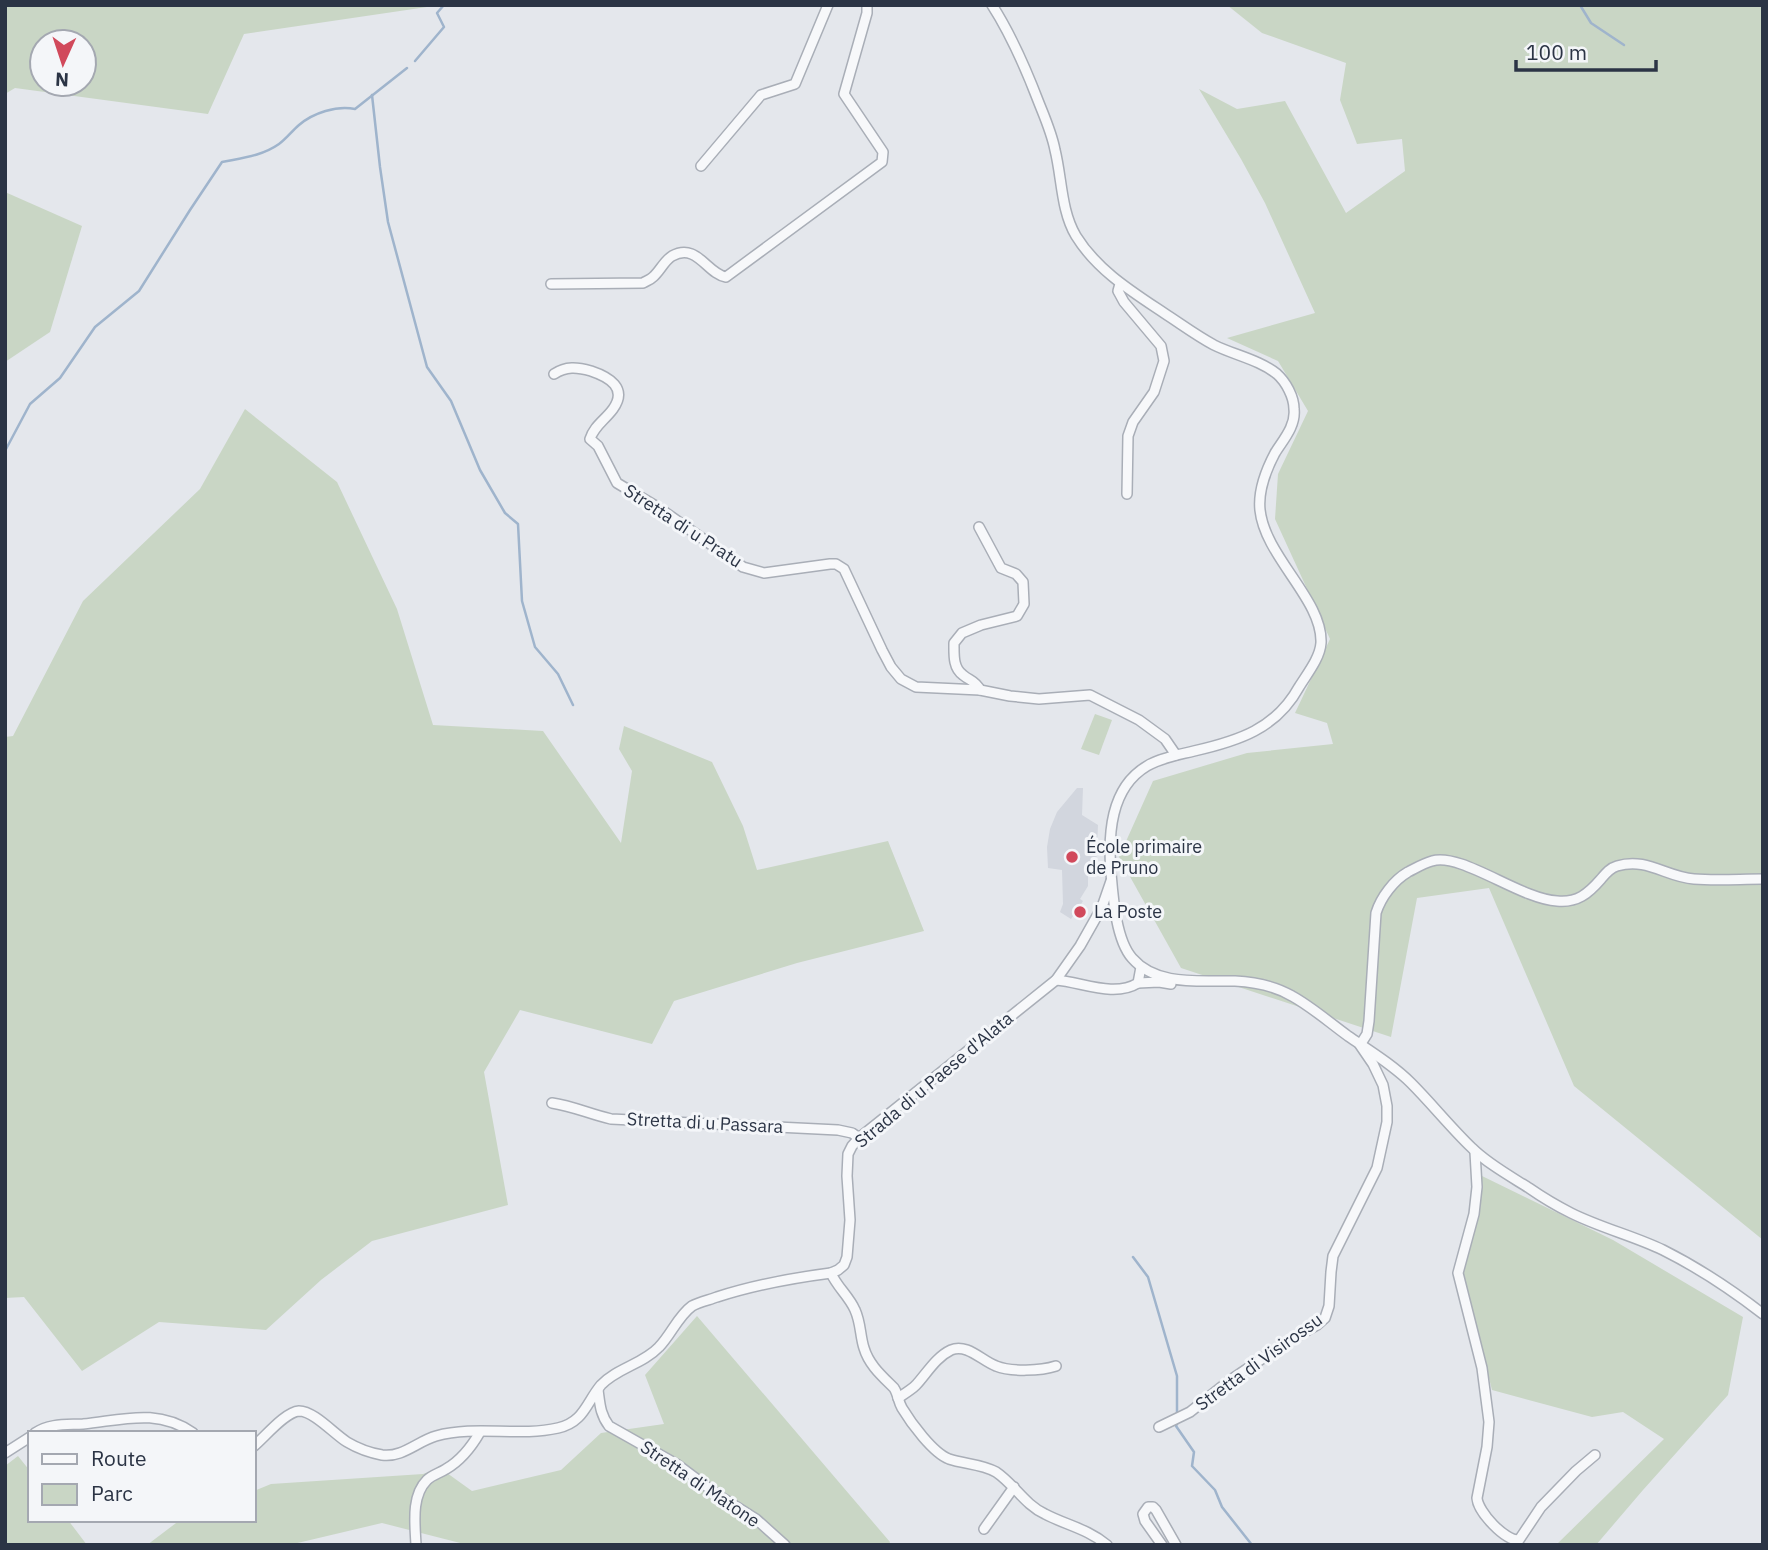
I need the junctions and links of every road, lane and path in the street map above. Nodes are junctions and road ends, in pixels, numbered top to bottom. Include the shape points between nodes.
1 (828, 5) edge
2 (867, 5) edge
3 (992, 5) edge
4 (701, 166) dead end
5 (551, 284) dead end
6 (1120, 284) junction
7 (554, 374) dead end
8 (1127, 494) dead end
9 (979, 527) dead end
10 (980, 690) junction
11 (1176, 755) junction
12 (1763, 879) edge
13 (1112, 880) junction
14 (1141, 967) junction
15 (1056, 980) junction
16 (1183, 980) junction
17 (1138, 983) junction
18 (1360, 1045) junction
19 (552, 1103) dead end
20 (859, 1138) junction
21 (1475, 1152) junction
22 (831, 1273) junction
23 (1763, 1314) edge
24 (1056, 1366) dead end
25 (598, 1390) junction
26 (898, 1398) junction
27 (1159, 1427) dead end
28 (38, 1431) edge
29 (190, 1431) edge
30 (480, 1432) junction
31 (28, 1438) edge
32 (256, 1444) edge
33 (5, 1453) edge
34 (1595, 1455) dead end
35 (1014, 1488) junction
36 (984, 1529) dead end
37 (416, 1545) edge
38 (785, 1545) edge
39 (1108, 1545) edge
40 (1162, 1545) edge
41 (1176, 1545) edge

1 - 4 street via 795,84 761,94
2 - 5 street via 845,94 883,152 882,162 726,276 718,275 700,257 686,253 675,254 643,283
3 - 6 street via 1015,44 1055,145 1070,226 1079,242
6 - 8 street via 1124,302 1161,346 1164,362 1154,392 1128,436
6 - 11 street via 1214,345 1280,376 1295,406 1286,436 1264,476 1260,510 1270,545 1312,610 1319,628 1320,652 1293,699 1266,724 1226,744
7 - 10 street, Stretta di u Pratu via 572,367 609,378 616,385 617,401 590,439 617,483 743,567 764,573 830,564 844,569 882,650 901,679 916,687
9 - 10 street via 1001,568 1024,582 1024,604 1017,616 962,633 954,643 961,674
10 - 11 street, Stretta di u Pratu via 1039,699 1090,695 1139,720 1165,739
11 - 13 street via 1148,765 1123,792 1110,830
12 - 18 street via 1694,879 1638,863 1619,865 1610,868 1585,896 1557,902 1535,898 1451,861 1423,864 1402,876 1380,901 1369,1021
13 - 14 street via 1124,946
13 - 15 street, Strada di u Paese d'Alata via 1097,916
14 - 16 street
14 - 17 street
15 - 17 street via 1108,989
15 - 20 street, Strada di u Paese d'Alata
16 - 17 street
16 - 18 street via 1238,981 1290,994
18 - 21 street via 1409,1080
18 - 27 street, Stretta di Visirossu via 1383,1085 1387,1122 1377,1168 1334,1256 1325,1318 1190,1412
19 - 20 street, Stretta di u Passara via 611,1119 838,1130
20 - 22 street, Strada di u Paese d'Alata via 848,1154 847,1257 844,1265
21 - 23 street via 1573,1214 1661,1249
21 - 34 street via 1474,1214 1458,1273 1482,1368 1489,1422 1477,1504 1494,1526 1510,1539 1519,1540 1541,1507
22 - 25 street via 777,1280 690,1307 657,1350
22 - 26 street via 856,1312 869,1362
24 - 26 street via 1007,1370 966,1349 949,1350
25 - 30 street via 581,1416 556,1429
25 - 38 street, Stretta di Matone via 600,1410 609,1426 678,1465
26 - 35 street via 938,1453 995,1472
28 - 29 street via 111,1419 154,1418
30 - 32 street via 437,1435 384,1455 348,1442 301,1411 292,1413
30 - 37 street via 460,1458 422,1486 417,1500
31 - 33 street
35 - 36 street
35 - 39 street via 1044,1514 1096,1535
40 - 41 street via 1144,1521 1148,1507 1156,1510

